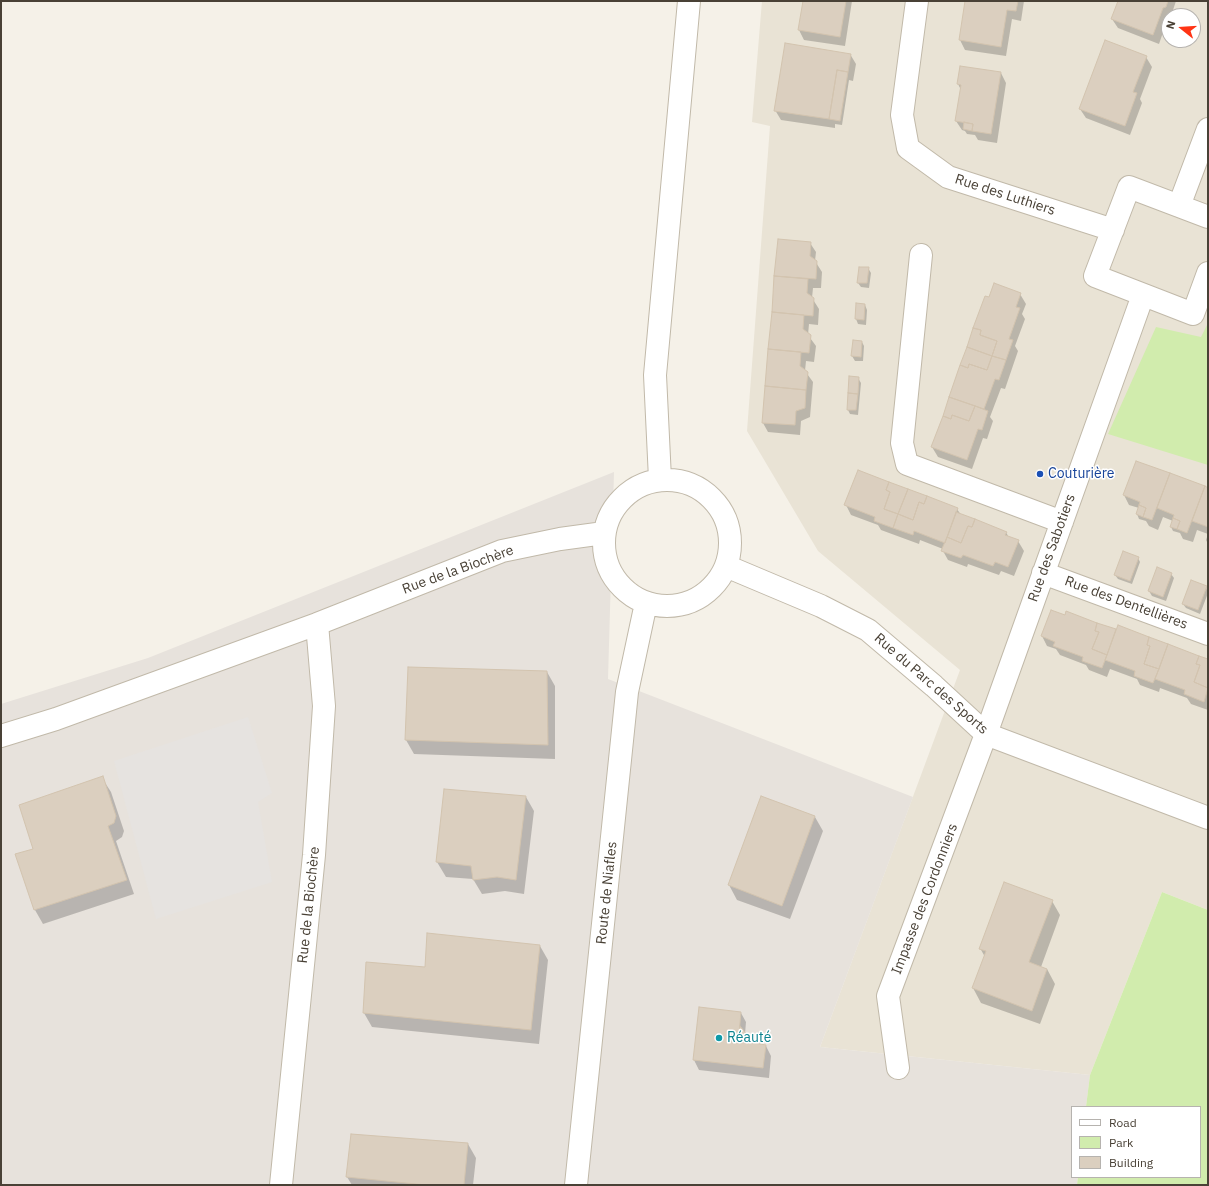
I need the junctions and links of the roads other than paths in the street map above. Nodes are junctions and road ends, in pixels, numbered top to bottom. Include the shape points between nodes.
1 (689, 1) edge
2 (917, 1) edge
3 (1208, 129) edge
4 (1179, 206) junction
5 (1208, 217) edge
6 (1113, 230) junction
7 (921, 255) dead end
8 (1208, 273) edge
9 (1143, 295) junction
10 (660, 479) junction
11 (1062, 522) junction
12 (604, 533) junction
13 (726, 566) junction
14 (1043, 573) junction
15 (646, 603) junction
16 (317, 624) junction
17 (1208, 634) edge
18 (986, 734) junction
19 (1, 736) edge
20 (1208, 818) edge
21 (898, 1068) dead end
22 (281, 1185) edge
23 (576, 1185) edge

1 - 10 street via 655,375
2 - 6 street, Rue des Luthiers via 902,115 908,148 948,177
3 - 4 street
4 - 5 street
4 - 6 street via 1129,187
6 - 9 street via 1095,276
7 - 11 street via 902,443 908,464
8 - 9 street via 1192,314
9 - 11 street, Rue des Sabotiers
10 - 12 street via 640,485 623,496 610,513
10 - 13 street via 682,480 702,489 718,504 728,523 731,545
11 - 14 street, Rue des Sabotiers
12 - 15 street via 604,551 608,568 617,583
12 - 16 street, Rue de la Biochère via 502,551
13 - 15 street via 716,583 702,596 684,604 665,606
13 - 18 street, Rue du Parc des Sports via 821,606 868,630
14 - 17 street, Rue des Dentellières
14 - 18 street, Rue des Sabotiers
15 - 23 street, Route de Niafles via 627,692
16 - 19 street, Rue de la Biochère via 56,719
16 - 22 street, Rue de la Biochère via 324,706 314,855
18 - 20 street, Rue du Parc des Sports
18 - 21 street, Impasse des Cordonniers via 888,996

